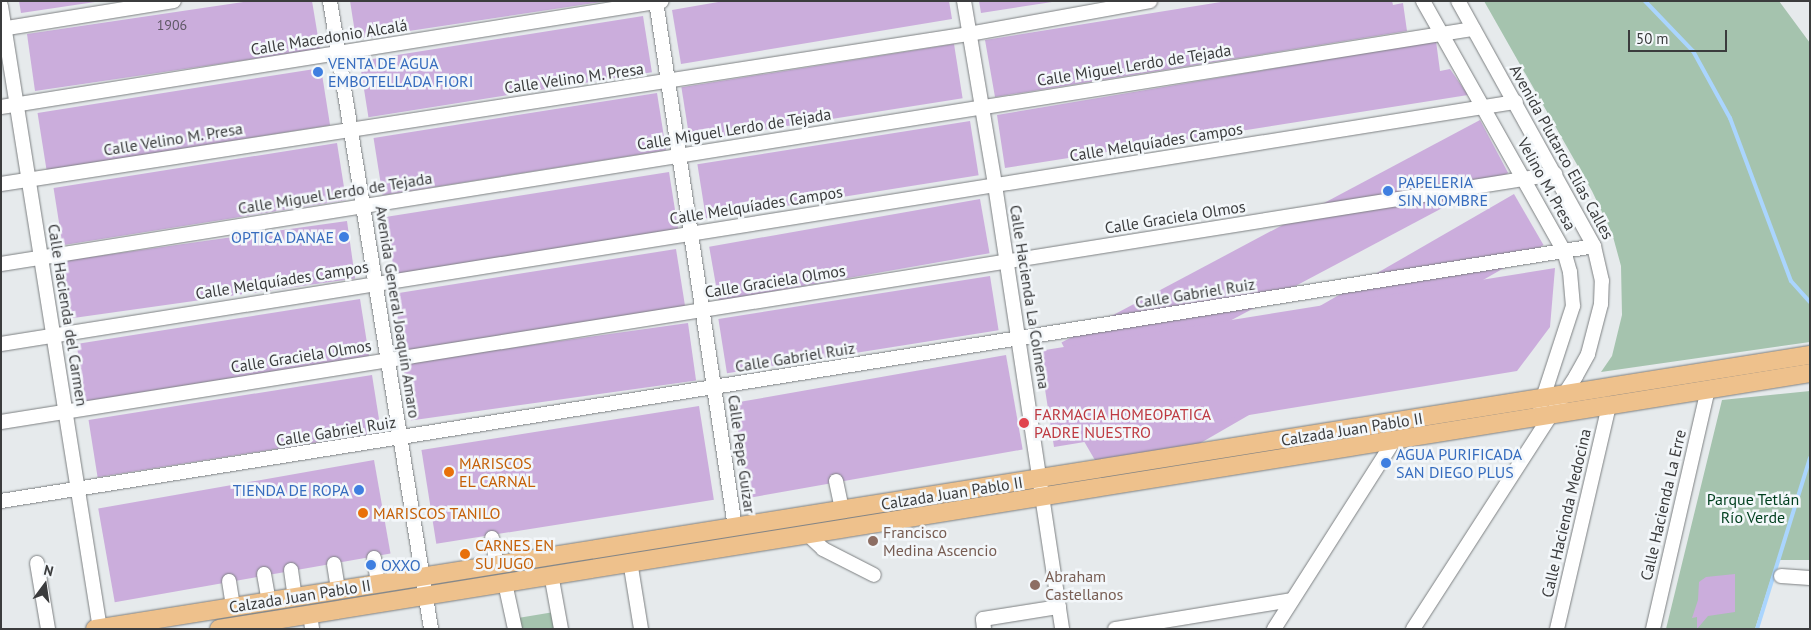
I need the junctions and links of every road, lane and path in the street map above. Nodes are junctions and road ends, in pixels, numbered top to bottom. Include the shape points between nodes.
1 (174, 1) edge
2 (330, 1) edge
3 (964, 1) edge
4 (1150, 1) edge
5 (1423, 1) edge
6 (1458, 1) edge
7 (658, 2) edge
8 (1, 6) edge
9 (3, 29) edge
10 (1473, 29) junction
11 (969, 34) junction
12 (1442, 34) junction
13 (338, 53) junction
14 (667, 82) junction
15 (1516, 102) junction
16 (17, 104) junction
17 (1, 107) edge
18 (983, 107) junction
19 (1484, 108) junction
20 (350, 128) junction
21 (679, 156) junction
22 (1555, 174) junction
23 (1524, 179) junction
24 (29, 180) junction
25 (1, 184) edge
26 (995, 185) junction
27 (363, 206) junction
28 (691, 233) junction
29 (1594, 246) junction
30 (1564, 251) junction
31 (41, 258) junction
32 (1007, 262) junction
33 (1, 264) edge
34 (376, 283) junction
35 (702, 310) junction
36 (53, 335) junction
37 (1019, 339) junction
38 (1, 344) edge
39 (1810, 356) edge
40 (388, 360) junction
41 (1810, 373) edge
42 (714, 388) junction
43 (1708, 389) junction
44 (1565, 394) junction
45 (1542, 398) junction
46 (1610, 405) junction
47 (66, 412) junction
48 (1543, 421) junction
49 (1, 422) edge
50 (400, 438) junction
51 (1396, 439) junction
52 (836, 481) dead end
53 (1041, 487) junction
54 (78, 489) junction
55 (1, 501) edge
56 (842, 510) junction
57 (735, 527) junction
58 (806, 533) junction
59 (492, 538) dead end
60 (374, 558) dead end
61 (630, 561) junction
62 (37, 562) dead end
63 (334, 564) dead end
64 (497, 565) junction
65 (291, 570) dead end
66 (264, 574) dead end
67 (551, 574) junction
68 (874, 575) dead end
69 (423, 576) junction
70 (1781, 576) dead end
71 (1810, 578) edge
72 (229, 581) dead end
73 (505, 583) junction
74 (378, 584) junction
75 (338, 590) junction
76 (295, 597) junction
77 (426, 597) junction
78 (1292, 600) junction
79 (269, 601) junction
80 (233, 607) junction
81 (1059, 607) junction
82 (311, 621) edge
83 (98, 628) edge
84 (1556, 628) edge
85 (48, 629) edge
86 (219, 629) edge
87 (431, 629) edge
88 (515, 629) edge
89 (561, 629) edge
90 (641, 629) edge
91 (984, 629) edge
92 (1062, 629) edge
93 (1115, 629) edge
94 (1274, 629) edge
95 (1413, 629) edge
96 (1653, 629) edge

1 - 9 street
2 - 13 street, Avenida General Joaquín Amaro
3 - 11 street, Calle Hacienda La Colmena
4 - 11 street, Calle Velino M. Presa
5 - 12 street, Velino M. Presa
6 - 10 street, Avenida Plutarco Elías Calles
7 - 13 street, Calle Macedonio Alcalá
7 - 14 street, Calle Pepe Guízar
8 - 9 street, Calle Hacienda del Carmen
9 - 16 street, Calle Hacienda del Carmen
10 - 12 street, Calle Miguel Lerdo de Tejada
10 - 15 street, Avenida Plutarco Elías Calles
11 - 14 street, Calle Velino M. Presa
11 - 18 street, Calle Hacienda La Colmena
12 - 18 street, Calle Miguel Lerdo de Tejada
12 - 19 street, Velino M. Presa
13 - 16 street, Calle Macedonio Alcalá
13 - 20 street, Avenida General Joaquín Amaro
14 - 20 street, Calle Velino M. Presa
14 - 21 street, Calle Pepe Guízar
15 - 19 street, Calle Melquíades Campos
15 - 22 street, Avenida Plutarco Elías Calles
16 - 17 street, Calle Macedonio Alcalá
16 - 24 street, Calle Hacienda del Carmen
18 - 21 street, Calle Miguel Lerdo de Tejada
18 - 26 street, Calle Hacienda La Colmena
19 - 23 street, Velino M. Presa
19 - 26 street, Calle Melquíades Campos
20 - 24 street, Calle Velino M. Presa
20 - 27 street, Avenida General Joaquín Amaro
21 - 27 street, Calle Miguel Lerdo de Tejada
21 - 28 street, Calle Pepe Guízar
22 - 23 street, Calle Graciela Olmos
22 - 29 street, Avenida Plutarco Elías Calles
23 - 30 street, Velino M. Presa
23 - 32 street, Calle Graciela Olmos
24 - 25 street, Calle Velino M. Presa
24 - 31 street, Calle Hacienda del Carmen
26 - 28 street, Calle Melquíades Campos
26 - 32 street, Calle Hacienda La Colmena
27 - 31 street, Calle Miguel Lerdo de Tejada
27 - 34 street, Avenida General Joaquín Amaro
28 - 34 street, Calle Melquíades Campos
28 - 35 street, Calle Pepe Guízar
29 - 30 street, Calle Gabriel Ruiz
29 - 44 street, Avenida Plutarco Elías Calles via 1602,281 1597,328 1588,354
30 - 37 street, Calle Gabriel Ruiz
30 - 45 street, Velino M. Presa via 1570,272 1573,306
31 - 33 street, Calle Miguel Lerdo de Tejada
31 - 36 street, Calle Hacienda del Carmen
32 - 35 street, Calle Graciela Olmos
32 - 37 street, Calle Hacienda La Colmena
34 - 36 street, Calle Melquíades Campos
34 - 40 street, Avenida General Joaquín Amaro
35 - 40 street, Calle Graciela Olmos
35 - 42 street, Calle Pepe Guízar
36 - 38 street, Calle Melquíades Campos
36 - 47 street, Calle Hacienda del Carmen
37 - 42 street, Calle Gabriel Ruiz
37 - 53 street, Calle Hacienda La Colmena
39 - 44 main road, Calzada Juan Pablo II
40 - 47 street, Calle Graciela Olmos
40 - 50 street, Avenida General Joaquín Amaro
41 - 43 main road, Calzada Juan Pablo II
42 - 50 street, Calle Gabriel Ruiz
42 - 57 street, Calle Pepe Guízar
43 - 46 main road, Calzada Juan Pablo II
43 - 96 street, Calle Hacienda La Erre
44 - 45 main road, Calzada Juan Pablo II
44 - 48 street, Avenida Plutarco Elías Calles
45 - 48 street, Avenida Plutarco Elías Calles
45 - 53 main road, Calzada Juan Pablo II
46 - 48 main road, Calzada Juan Pablo II
46 - 84 street, Calle Hacienda Medocina
47 - 49 street, Calle Graciela Olmos
47 - 54 street, Calle Hacienda del Carmen
48 - 51 main road, Calzada Juan Pablo II
48 - 95 street, Avenida Plutarco Elías Calles
50 - 54 street, Calle Gabriel Ruiz
50 - 69 street, Avenida General Joaquín Amaro
51 - 53 main road, Calzada Juan Pablo II
51 - 78 street
52 - 56 street
53 - 56 main road, Calzada Juan Pablo II
53 - 58 main road, Calzada Juan Pablo II
53 - 81 street, Calle Hacienda La Colmena
54 - 55 street, Calle Gabriel Ruiz
54 - 83 street, Calle Hacienda del Carmen
56 - 57 main road, Calzada Juan Pablo II
57 - 64 main road, Calzada Juan Pablo II
58 - 61 main road, Calzada Juan Pablo II
58 - 68 street via 823,549
59 - 64 street
60 - 74 street
61 - 67 main road, Calzada Juan Pablo II
61 - 90 street
62 - 85 street
63 - 75 street
64 - 69 main road, Calzada Juan Pablo II
65 - 76 street
66 - 79 street
67 - 73 main road, Calzada Juan Pablo II
67 - 89 street
69 - 74 main road, Calzada Juan Pablo II
69 - 77 street, Avenida General Joaquín Amaro
70 - 71 street
72 - 80 street
73 - 77 main road, Calzada Juan Pablo II
73 - 88 street
74 - 75 main road, Calzada Juan Pablo II
75 - 76 main road, Calzada Juan Pablo II
76 - 79 main road, Calzada Juan Pablo II
77 - 82 main road, Calzada Juan Pablo II
77 - 87 street, Avenida General Joaquín Amaro
78 - 93 street
78 - 94 street
79 - 80 main road, Calzada Juan Pablo II
80 - 83 main road, Calzada Juan Pablo II
81 - 91 street via 983,619
81 - 92 street, Calle Hacienda La Colmena
82 - 86 main road, Calzada Juan Pablo II

